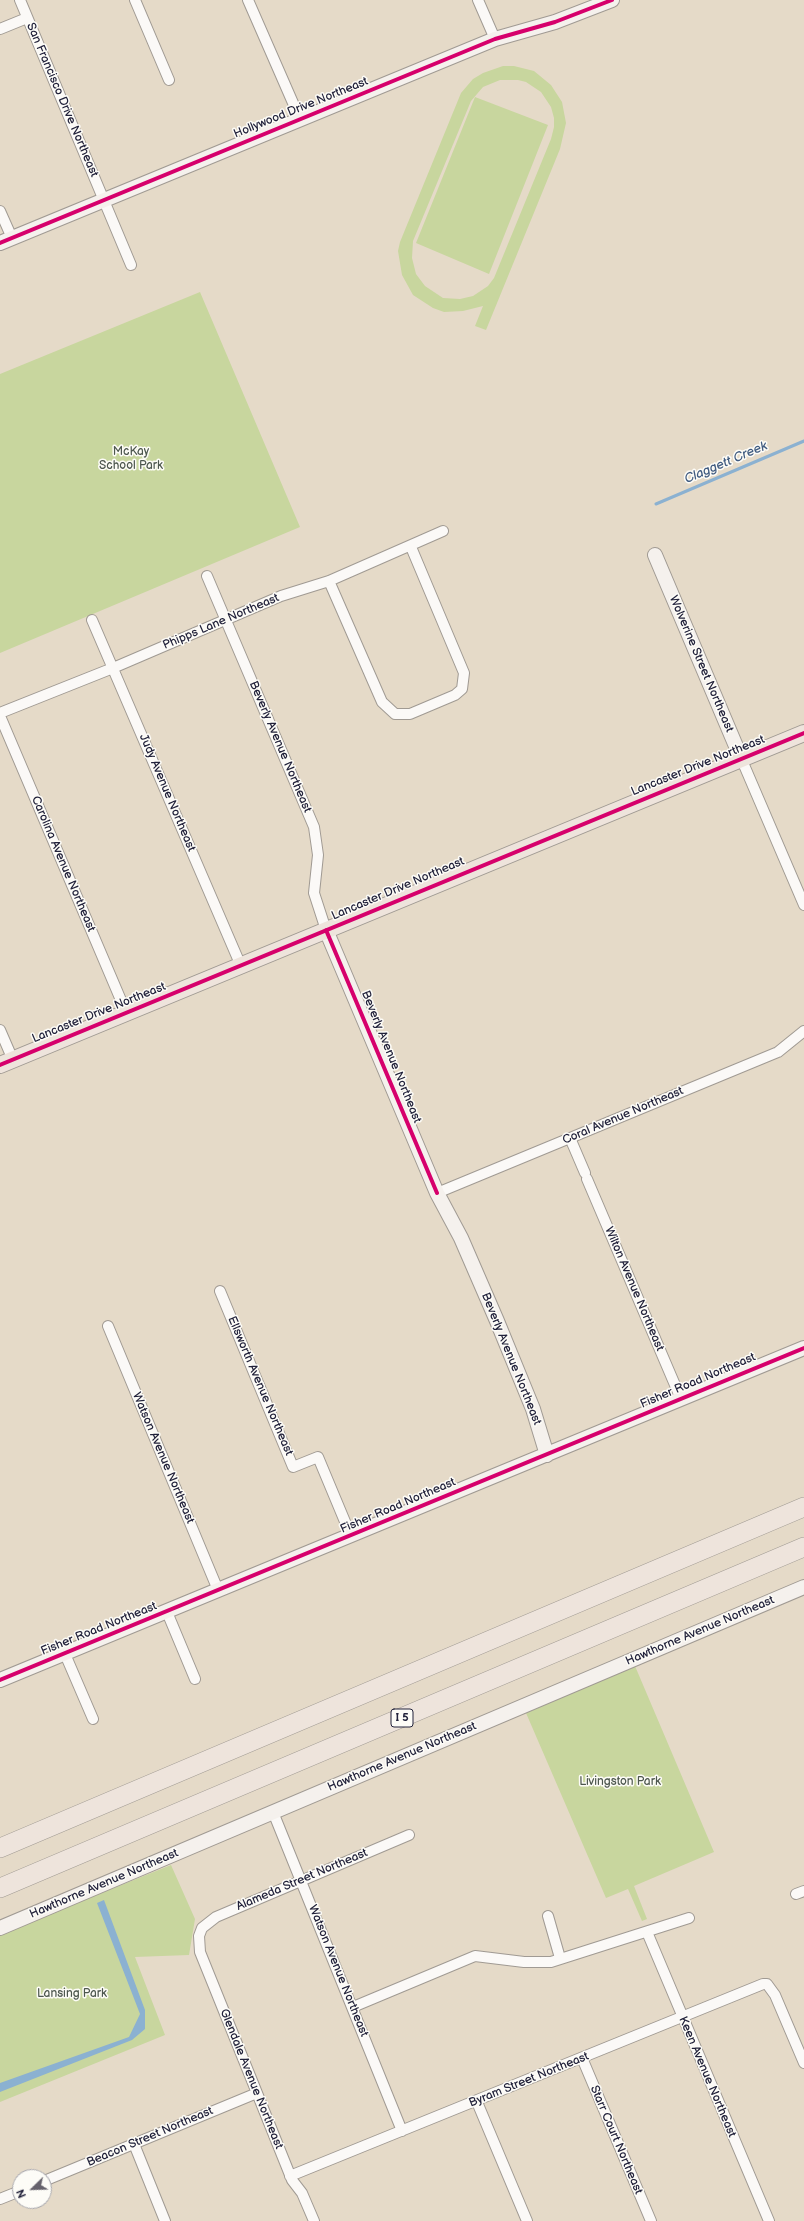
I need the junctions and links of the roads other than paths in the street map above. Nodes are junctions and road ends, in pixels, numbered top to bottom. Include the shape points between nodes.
1 (20, 0) edge
2 (135, 0) edge
3 (248, 0) edge
4 (478, 0) edge
5 (612, 0) edge
6 (27, 18) junction
7 (0, 29) edge
8 (495, 39) junction
9 (169, 80) dead end
10 (300, 119) junction
11 (105, 200) junction
12 (0, 211) edge
13 (6, 240) edge
14 (132, 265) dead end
15 (443, 531) dead end
16 (411, 547) junction
17 (655, 555) dead end
18 (207, 576) dead end
19 (329, 580) junction
20 (92, 620) dead end
21 (225, 620) junction
22 (113, 668) junction
23 (0, 713) edge
24 (0, 716) edge
25 (804, 732) edge
26 (741, 758) junction
27 (804, 905) edge
28 (326, 930) junction
29 (241, 966) junction
30 (126, 1012) junction
31 (0, 1030) edge
32 (804, 1031) edge
33 (6, 1062) edge
34 (570, 1138) junction
35 (437, 1193) junction
36 (220, 1291) dead end
37 (108, 1326) dead end
38 (804, 1348) edge
39 (681, 1399) junction
40 (547, 1455) junction
41 (804, 1507) edge
42 (351, 1536) junction
43 (804, 1547) edge
44 (804, 1587) edge
45 (218, 1590) junction
46 (167, 1612) junction
47 (65, 1654) junction
48 (195, 1679) dead end
49 (0, 1680) edge
50 (93, 1719) dead end
51 (273, 1812) junction
52 (409, 1835) dead end
53 (0, 1848) edge
54 (302, 1880) junction
55 (0, 1888) edge
56 (548, 1916) dead end
57 (689, 1918) dead end
58 (0, 1928) edge
59 (200, 1932) joint
60 (647, 1932) junction
61 (560, 1958) junction
62 (353, 2007) junction
63 (683, 2018) junction
64 (582, 2058) junction
65 (804, 2063) edge
66 (256, 2093) junction
67 (477, 2102) junction
68 (402, 2131) junction
69 (134, 2144) junction
70 (290, 2176) junction
71 (52, 2178) edge
72 (12, 2194) edge
73 (0, 2199) edge
74 (166, 2221) edge
75 (314, 2221) edge
76 (527, 2221) edge
77 (651, 2221) edge
78 (769, 2221) edge

1 - 6 street, San Francisco Drive Northeast
2 - 9 street
3 - 10 street
4 - 8 street
5 - 8 street, Hollywood Drive Northeast via 555,22
6 - 7 street
6 - 11 street, San Francisco Drive Northeast
8 - 10 street, Hollywood Drive Northeast
10 - 11 street, Hollywood Drive Northeast
11 - 13 street, Hollywood Drive Northeast
11 - 14 street, San Francisco Drive Northeast
12 - 13 street
15 - 16 street, Phipps Lane Northeast
16 - 19 street, Phipps Lane Northeast
16 - 19 street via 464,673 462,689 455,695 429,706 401,716 382,702
17 - 26 street, Wolverine Street Northeast
18 - 21 street, Beverly Avenue Northeast
19 - 21 street, Phipps Lane Northeast via 281,596
20 - 22 street, Judy Avenue Northeast
21 - 22 street, Phipps Lane Northeast
21 - 28 street, Beverly Avenue Northeast via 314,827 318,855 314,893
22 - 23 street, Phipps Lane Northeast
22 - 29 street, Judy Avenue Northeast
24 - 30 street, Carolina Avenue Northeast
25 - 26 main road, Lancaster Drive Northeast
26 - 27 street, Wolverine Street Northeast
26 - 28 main road, Lancaster Drive Northeast
28 - 29 main road, Lancaster Drive Northeast
28 - 35 street, Beverly Avenue Northeast
29 - 30 main road, Lancaster Drive Northeast
30 - 33 main road, Lancaster Drive Northeast
31 - 33 street
32 - 34 street, Coral Avenue Northeast via 778,1052
34 - 35 street, Coral Avenue Northeast
34 - 39 street, Wilton Avenue Northeast
35 - 40 street, Beverly Avenue Northeast via 462,1238 497,1321 533,1409
36 - 42 street, Ellsworth Avenue Northeast via 293,1467 318,1457
37 - 45 street, Watson Avenue Northeast
38 - 39 street, Fisher Road Northeast
39 - 40 street, Fisher Road Northeast
40 - 42 street, Fisher Road Northeast
41 - 53 highway
42 - 45 street, Fisher Road Northeast
43 - 55 highway, I 5
44 - 51 street, Hawthorne Avenue Northeast
45 - 46 street, Fisher Road Northeast
46 - 47 street, Fisher Road Northeast
46 - 48 street
47 - 49 street, Fisher Road Northeast
47 - 50 street
51 - 54 street, Watson Avenue Northeast
51 - 58 street, Hawthorne Avenue Northeast
52 - 54 street, Alameda Street Northeast
54 - 59 street, Alameda Street Northeast via 216,1916
54 - 62 street, Watson Avenue Northeast
56 - 61 street
57 - 60 street
59 - 66 street, Glendale Avenue Northeast via 200,1952
60 - 61 street
60 - 63 street, Keen Avenue Northeast
61 - 62 street via 539,1963 475,1956
62 - 68 street, Watson Avenue Northeast
63 - 64 street, Byram Street Northeast
63 - 65 street, Byram Street Northeast via 759,1985 767,1984 775,1995
63 - 78 street, Keen Avenue Northeast
64 - 67 street, Byram Street Northeast
64 - 77 street, Starr Court Northeast
66 - 69 street, Beacon Street Northeast
66 - 70 street, Glendale Avenue Northeast
67 - 68 street, Byram Street Northeast
67 - 76 street
68 - 70 street, Byram Street Northeast
69 - 71 street, Beacon Street Northeast
69 - 74 street
70 - 75 street, Glendale Avenue Northeast via 302,2193
72 - 73 street

